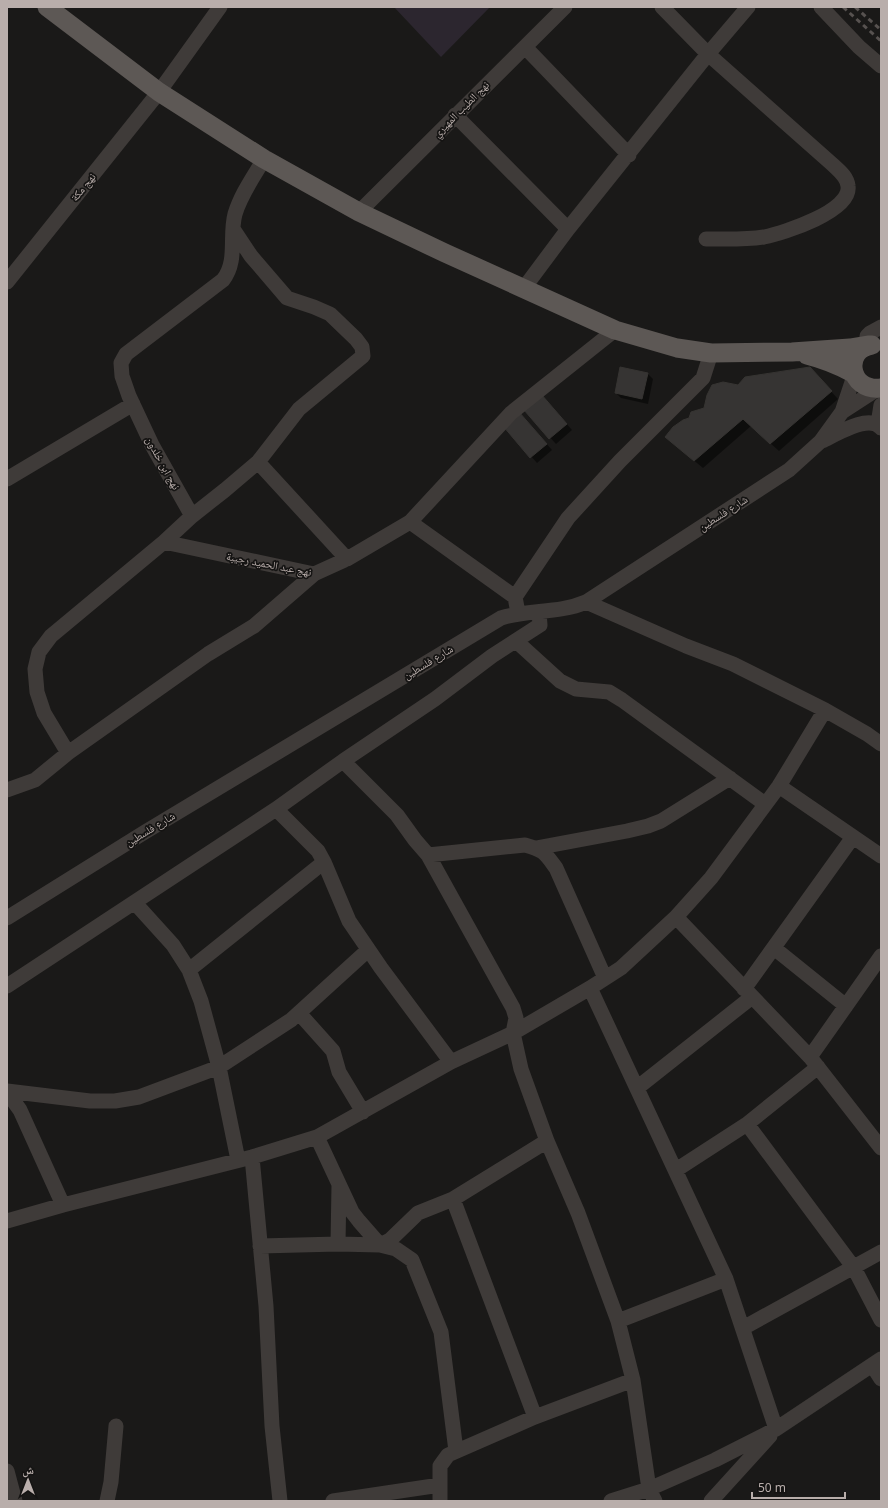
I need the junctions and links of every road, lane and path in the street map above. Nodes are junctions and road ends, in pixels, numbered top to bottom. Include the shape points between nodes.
1 (47, 7) edge
2 (220, 7) edge
3 (565, 7) edge
4 (662, 7) edge
5 (748, 7) edge
6 (821, 7) edge
7 (525, 47) junction
8 (708, 54) junction
9 (881, 66) edge
10 (159, 92) junction
11 (455, 115) junction
12 (628, 154) junction
13 (264, 159) junction
14 (358, 212) junction
15 (233, 229) junction
16 (568, 229) junction
17 (706, 239) dead end
18 (7, 282) edge
19 (524, 288) junction
20 (881, 327) edge
21 (615, 330) junction
22 (875, 344) edge
23 (711, 352) junction
24 (792, 352) junction
25 (854, 374) junction
26 (880, 394) edge
27 (133, 404) junction
28 (842, 412) junction
29 (879, 426) edge
30 (820, 442) junction
31 (258, 462) junction
32 (7, 479) edge
33 (192, 516) junction
34 (410, 522) junction
35 (164, 542) junction
36 (347, 559) junction
37 (314, 574) junction
38 (515, 597) junction
39 (586, 602) junction
40 (538, 612) junction
41 (518, 613) junction
42 (516, 640) junction
43 (825, 710) junction
44 (881, 744) edge
45 (68, 753) junction
46 (343, 761) junction
47 (730, 778) junction
48 (779, 786) junction
49 (7, 790) edge
50 (766, 804) junction
51 (276, 809) junction
52 (853, 837) junction
53 (536, 848) junction
54 (428, 855) junction
55 (881, 856) edge
56 (324, 862) junction
57 (135, 903) junction
58 (676, 917) junction
59 (7, 918) edge
60 (774, 948) junction
61 (368, 950) junction
62 (881, 956) edge
63 (189, 970) junction
64 (605, 978) junction
65 (7, 986) edge
66 (590, 988) junction
67 (748, 993) junction
68 (846, 1006) junction
69 (299, 1013) junction
70 (512, 1033) junction
71 (451, 1062) junction
72 (814, 1062) junction
73 (219, 1067) junction
74 (637, 1088) junction
75 (7, 1092) edge
76 (363, 1112) junction
77 (747, 1124) junction
78 (317, 1137) junction
79 (547, 1141) junction
80 (880, 1142) edge
81 (245, 1158) junction
82 (676, 1170) junction
83 (339, 1181) junction
84 (453, 1199) junction
85 (63, 1205) junction
86 (7, 1221) edge
87 (338, 1244) junction
88 (380, 1245) junction
89 (260, 1246) junction
90 (881, 1252) edge
91 (854, 1268) junction
92 (726, 1279) junction
93 (881, 1320) edge
94 (618, 1321) junction
95 (742, 1328) junction
96 (877, 1362) edge
97 (881, 1379) edge
98 (633, 1380) junction
99 (535, 1417) junction
100 (116, 1426) dead end
101 (776, 1429) junction
102 (456, 1451) junction
103 (7, 1471) edge
104 (440, 1485) junction
105 (652, 1495) edge
106 (16, 1501) edge
107 (107, 1501) edge
108 (280, 1501) edge
109 (333, 1501) edge
110 (440, 1501) edge
111 (611, 1501) edge
112 (711, 1501) edge

1 - 10 main road
2 - 10 street, نهج مكة
3 - 7 street, نهج الطيب المهيري
4 - 8 street
5 - 8 street
6 - 9 street
7 - 11 street, نهج الطيب المهيري
7 - 12 street
8 - 12 street
8 - 17 street via 832,164 846,178 848,187 843,201 810,222 765,236
10 - 13 main road
10 - 18 street, نهج مكة
11 - 14 street, نهج الطيب المهيري
11 - 16 street
12 - 16 street
13 - 14 main road
13 - 15 street, نهج ابن خلدون via 241,198
14 - 19 main road
15 - 27 street, نهج ابن خلدون via 231,267 223,280 126,354 121,363 122,376
15 - 31 street via 251,256 287,298 330,314 356,339 363,351 363,356 356,363 299,409
16 - 19 street
19 - 21 main road
20 - 22 street via 867,336
21 - 23 main road via 677,348
21 - 34 street, نهج عبد الحميد رجيبة via 511,413
22 - 24 main road
22 - 25 main road via 861,349 856,355 853,363
23 - 24 main road
23 - 38 street via 703,378 620,461 568,518
24 - 25 main road via 821,359
25 - 26 main road via 858,382
25 - 28 street
26 - 28 street
26 - 29 street
27 - 32 street
27 - 33 street, نهج ابن خلدون via 152,445
28 - 30 street, شارع فلسطين
29 - 30 street via 871,423 858,424
30 - 39 street, شارع فلسطين via 790,470
31 - 33 street
31 - 36 street
33 - 35 street
34 - 36 street, نهج عبد الحميد رجيبة
34 - 38 street
35 - 37 street, نهج عبد الحميد رجيبة
35 - 45 street via 51,636 39,652 36,669 37,692 44,713
36 - 37 street, نهج عبد الحميد رجيبة
37 - 45 street via 254,626 208,654
38 - 41 street
39 - 40 street, شارع فلسطين via 570,608
39 - 43 street via 733,664
40 - 41 street, شارع فلسطين
40 - 42 street via 540,625
41 - 59 street, شارع فلسطين via 501,618
42 - 46 street
42 - 47 street via 560,681 576,689 609,692
43 - 44 street
43 - 48 street
45 - 49 street via 35,780
46 - 51 street
46 - 54 street via 397,815
47 - 50 street
47 - 53 street via 661,821 648,826
48 - 50 street
48 - 52 street
50 - 58 street via 711,878
51 - 56 street via 318,851
51 - 57 street
52 - 55 street
52 - 60 street
53 - 54 street via 525,845
53 - 64 street via 545,852 556,868
54 - 70 street via 512,1008 516,1018
56 - 61 street via 349,921
56 - 63 street
57 - 63 street via 173,945
57 - 65 street
58 - 64 street via 621,968
58 - 67 street
60 - 67 street
60 - 68 street
61 - 69 street
61 - 71 street
62 - 68 street
63 - 73 street via 201,1001
64 - 66 street
66 - 70 street
66 - 74 street
67 - 72 street
67 - 74 street
68 - 72 street
69 - 73 street
69 - 76 street via 333,1051 339,1072
70 - 71 street
70 - 79 street via 521,1069
71 - 76 street
72 - 77 street
72 - 80 street
73 - 75 street via 139,1098 115,1101 90,1101
73 - 81 street
74 - 82 street
75 - 85 street via 20,1110
76 - 78 street
77 - 82 street
77 - 91 street
78 - 81 street
78 - 83 street
79 - 84 street
79 - 94 street via 578,1213
81 - 85 street
81 - 89 street
82 - 92 street
83 - 87 street
83 - 88 street via 356,1216
84 - 88 street via 418,1213 390,1240
84 - 99 street
85 - 86 street
87 - 88 street
87 - 89 street
88 - 102 street via 396,1249 412,1260 441,1332
89 - 108 street via 272,1426
90 - 91 street
91 - 93 street
91 - 95 street
92 - 94 street
92 - 95 street
94 - 98 street
95 - 101 street
96 - 97 street
96 - 101 street
98 - 99 street
98 - 105 street
99 - 102 street
100 - 107 street
101 - 105 street
101 - 112 street
102 - 104 street via 448,1455 440,1466
103 - 106 street
104 - 109 street
104 - 110 street
105 - 111 street

